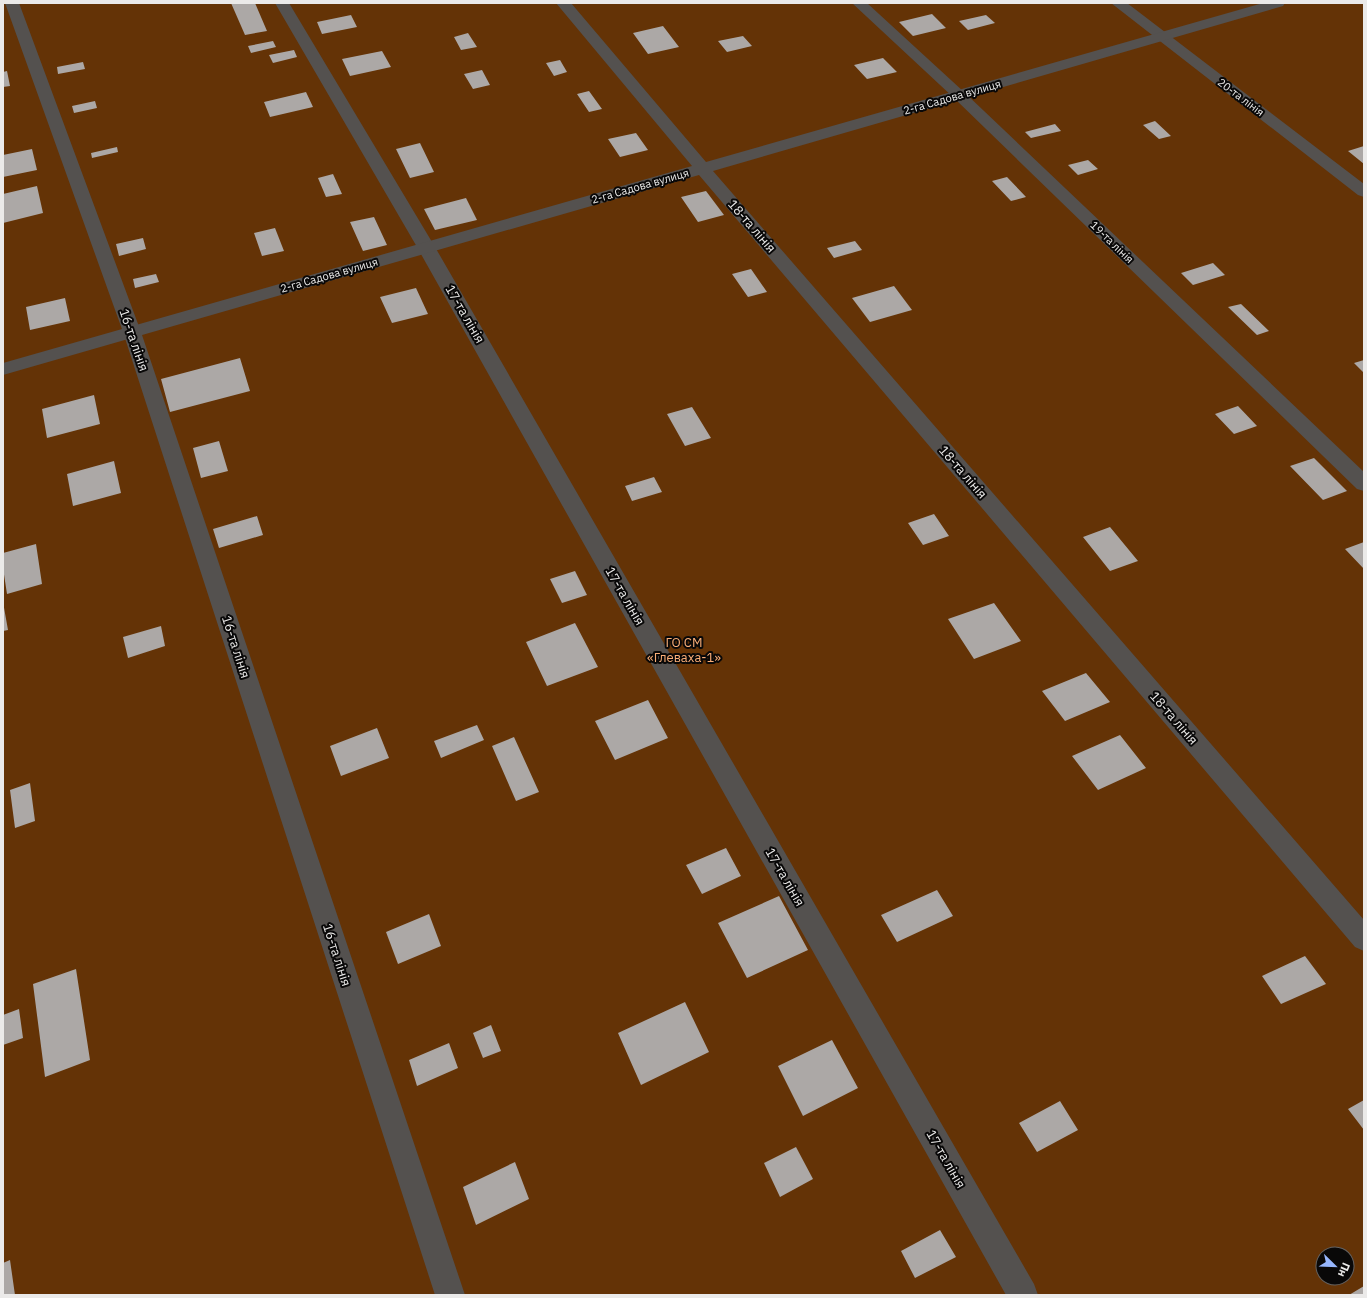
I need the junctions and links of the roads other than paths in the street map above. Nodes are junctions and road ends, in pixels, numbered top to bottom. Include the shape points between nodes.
1 (12, 3) edge
2 (282, 3) edge
3 (563, 3) edge
4 (858, 3) edge
5 (1118, 3) edge
6 (1278, 3) edge
7 (1162, 36) junction
8 (959, 95) junction
9 (702, 168) junction
10 (1364, 192) edge
11 (426, 247) junction
12 (132, 332) junction
13 (3, 369) edge
14 (1364, 484) edge
15 (1364, 939) edge
16 (450, 1295) edge
17 (1023, 1295) edge

1 - 12 street, 16-та лінія
2 - 11 street, 17-та лінія
3 - 9 street, 18-та лінія
4 - 8 street, 19-та лінія
5 - 7 street, 20-та лінія
6 - 7 street, 2-га Садова вулиця
7 - 8 street, 2-га Садова вулиця
7 - 10 street, 20-та лінія
8 - 9 street, 2-га Садова вулиця
8 - 14 street, 19-та лінія
9 - 11 street, 2-га Садова вулиця
9 - 15 street, 18-та лінія
11 - 12 street, 2-га Садова вулиця
11 - 17 street, 17-та лінія
12 - 13 street, 2-га Садова вулиця
12 - 16 street, 16-та лінія

